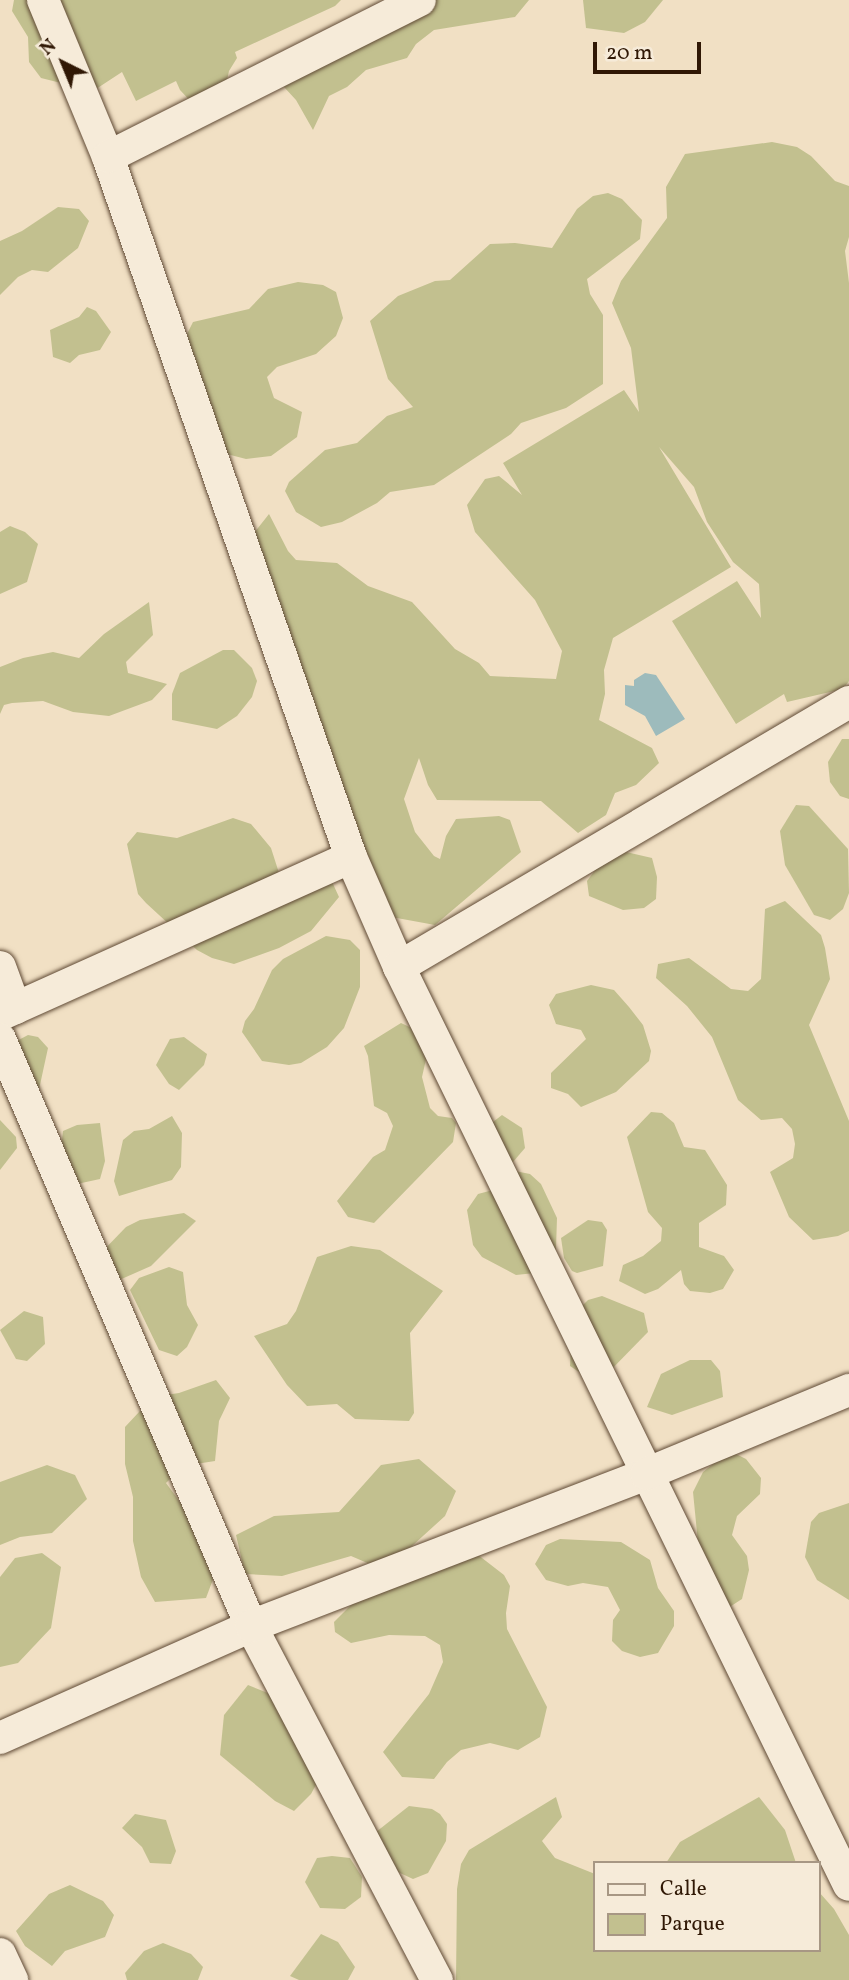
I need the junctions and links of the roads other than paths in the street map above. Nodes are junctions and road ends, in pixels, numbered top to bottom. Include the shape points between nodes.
1 (43, 0) edge
2 (420, 0) edge
3 (108, 157) junction
4 (849, 702) edge
5 (351, 857) junction
6 (0, 967) edge
7 (399, 967) junction
8 (8, 1011) edge
9 (0, 1039) edge
10 (849, 1390) edge
11 (646, 1474) junction
12 (251, 1626) junction
13 (0, 1738) edge
14 (849, 1885) edge
15 (0, 1954) edge
16 (12, 1980) edge
17 (438, 1980) edge

1 - 3 street
2 - 3 street
3 - 5 street
4 - 7 street
5 - 7 street
5 - 8 street
6 - 8 street
7 - 11 street
9 - 12 street
10 - 11 street
11 - 12 street
11 - 14 street
12 - 13 street
12 - 17 street
15 - 16 street

